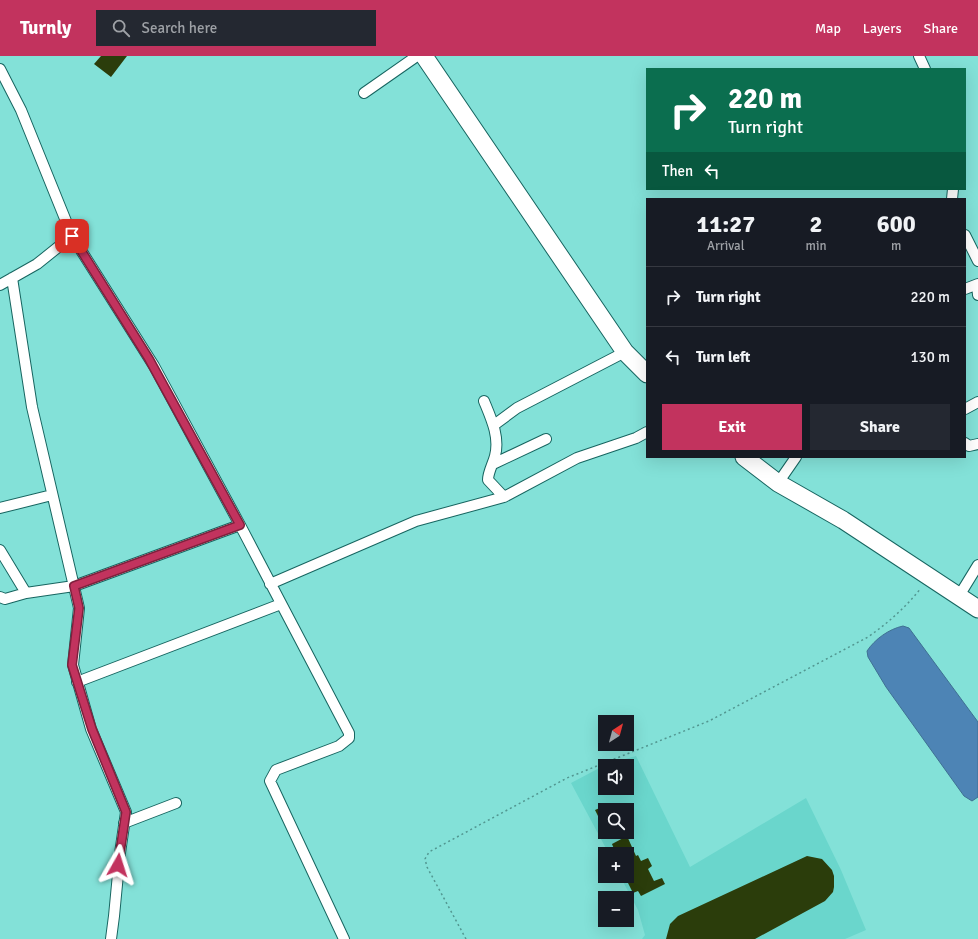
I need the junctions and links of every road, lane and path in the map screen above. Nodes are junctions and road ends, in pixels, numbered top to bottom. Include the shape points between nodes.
1 (417, 56) edge
2 (424, 56) edge
3 (919, 56) edge
4 (925, 68) edge
5 (1, 71) edge
6 (364, 92) dead end
7 (72, 236) junction
8 (966, 237) edge
9 (978, 261) edge
10 (12, 278) junction
11 (0, 284) edge
12 (978, 288) edge
13 (966, 289) edge
14 (625, 352) junction
15 (646, 373) edge
16 (484, 400) dead end
17 (978, 402) edge
18 (966, 408) edge
19 (494, 425) junction
20 (646, 433) edge
21 (546, 439) dead end
22 (966, 444) edge
23 (978, 444) edge
24 (745, 458) edge
25 (795, 458) edge
26 (493, 464) junction
27 (778, 483) junction
28 (52, 494) junction
29 (504, 498) junction
30 (0, 508) edge
31 (240, 525) junction
32 (0, 550) edge
33 (978, 565) edge
34 (929, 578) junction
35 (270, 584) junction
36 (74, 586) junction
37 (26, 593) junction
38 (959, 596) junction
39 (0, 597) edge
40 (281, 604) junction
41 (978, 609) edge
42 (77, 682) junction
43 (176, 803) dead end
44 (124, 823) junction
45 (111, 939) edge
46 (344, 939) edge
47 (466, 939) edge

1 - 6 street
2 - 14 highway
3 - 4 street
5 - 7 street via 21,110
7 - 10 street via 37,264
7 - 31 street via 152,363
8 - 9 street
10 - 11 street
10 - 28 street via 32,407
12 - 13 street
14 - 15 highway
14 - 19 street via 517,408
16 - 19 street
17 - 18 street
19 - 26 street via 496,452
20 - 29 street via 577,458
21 - 26 street
22 - 23 street via 969,446
24 - 27 highway
25 - 27 street
26 - 29 street via 488,480
27 - 34 highway via 843,520
28 - 30 street
28 - 36 street
29 - 35 street via 416,521
31 - 35 street
31 - 36 street
32 - 37 street
33 - 38 street
34 - 38 highway
34 - 47 path via 907,605 868,637 709,721 567,778 430,852 425,859 427,867
35 - 40 street
36 - 37 street
36 - 42 street via 79,608 72,665
37 - 39 street via 6,599
38 - 41 highway
40 - 42 street
40 - 46 street via 349,733 349,738 339,746 276,770 270,781
42 - 44 street via 92,729 126,812
43 - 44 street
44 - 45 street

